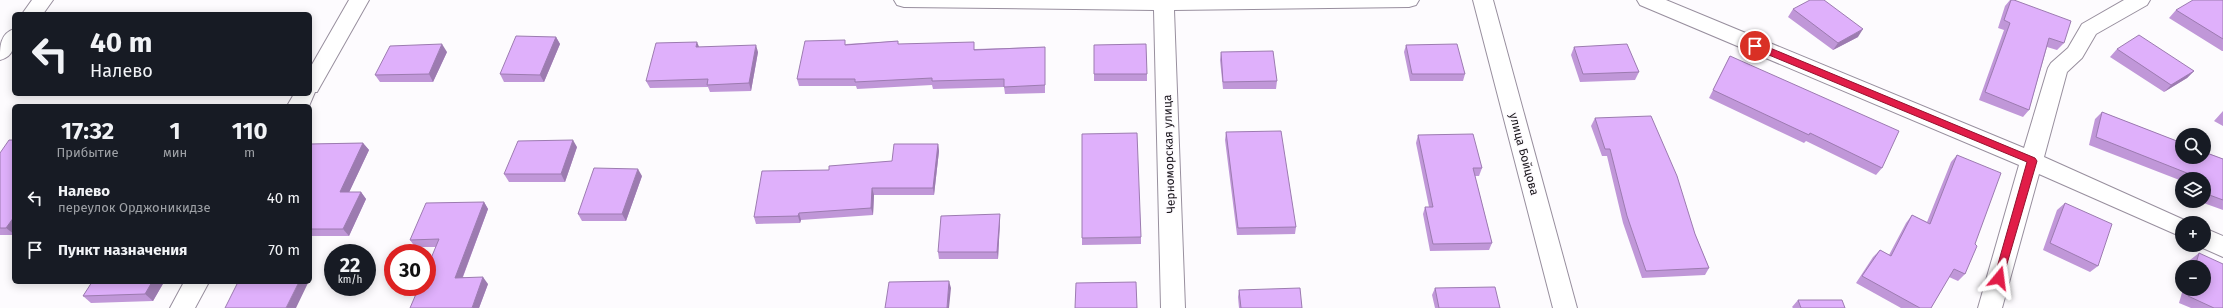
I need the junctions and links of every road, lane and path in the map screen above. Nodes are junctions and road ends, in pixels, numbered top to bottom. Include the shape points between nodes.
1 (43, 0) edge
2 (359, 0) edge
3 (904, 0) edge
4 (1409, 0) edge
5 (1483, 0) edge
6 (1647, 0) edge
7 (1689, 0) edge
8 (2140, 0) edge
9 (1164, 1) edge
10 (1668, 9) junction
11 (34, 12) edge
12 (12, 38) edge
13 (0, 53) edge
14 (312, 82) edge
15 (2032, 161) junction
16 (2175, 225) edge
17 (2211, 241) edge
18 (2223, 246) edge
19 (196, 284) edge
20 (182, 308) edge
21 (1173, 308) edge
22 (1565, 308) edge
23 (1990, 308) edge

1 - 11 street
2 - 14 street
3 - 9 street
4 - 9 street
5 - 22 street, улица Бойцова
6 - 10 street
7 - 10 street
8 - 15 street via 2089,29 2075,53 2058,68
9 - 21 street, Черноморская улица
10 - 15 street
12 - 13 street
15 - 16 street
15 - 23 street
17 - 18 street
19 - 20 street

